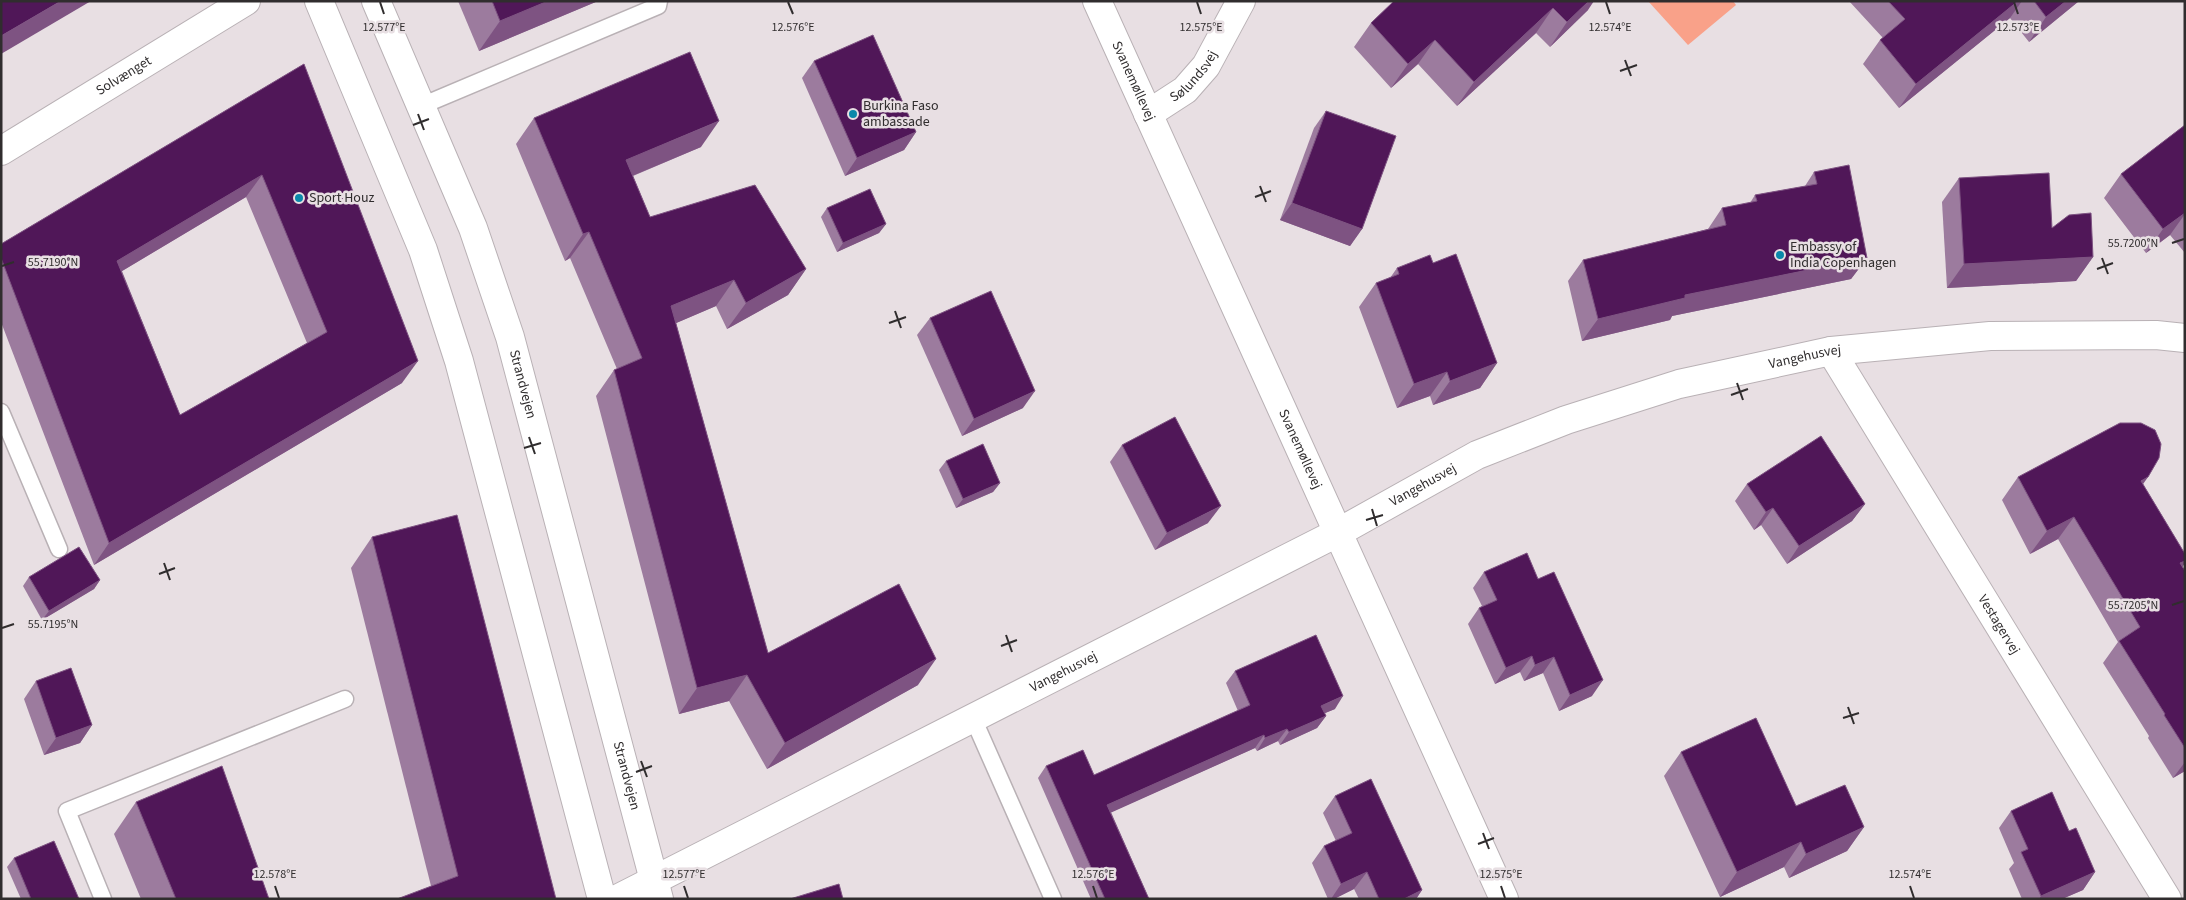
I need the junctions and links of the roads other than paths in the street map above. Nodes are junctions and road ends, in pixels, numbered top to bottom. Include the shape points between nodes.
1 (246, 1) edge
2 (319, 1) edge
3 (376, 1) edge
4 (659, 1) edge
5 (1097, 1) edge
6 (1241, 1) edge
7 (421, 106) junction
8 (1148, 114) junction
9 (1, 151) edge
10 (2185, 338) edge
11 (1832, 351) junction
12 (1, 412) edge
13 (1339, 532) junction
14 (59, 549) dead end
15 (345, 699) dead end
16 (973, 718) junction
17 (657, 889) edge
18 (103, 899) edge
19 (602, 899) edge
20 (617, 899) edge
21 (1053, 899) edge
22 (1504, 899) edge
23 (2167, 899) edge

1 - 9 street, Solvænget
2 - 19 street via 423,250 459,361
3 - 7 street, Strandvejen
4 - 7 lane via 658,6
5 - 8 street, Svanemøllevej
6 - 8 street, Sølundsvej via 1206,66 1185,90
7 - 17 street, Strandvejen via 472,228 510,337
8 - 13 street, Svanemøllevej
10 - 11 street, Vangehusvej via 2156,335 1990,336
11 - 13 street, Vangehusvej via 1679,384 1566,420 1477,455
11 - 23 street, Vestagervej
12 - 14 lane
13 - 16 street, Vangehusvej
13 - 22 street, Svanemøllevej
15 - 18 lane via 67,811
16 - 17 street, Vangehusvej
16 - 21 lane
17 - 20 street, Vangehusvej

